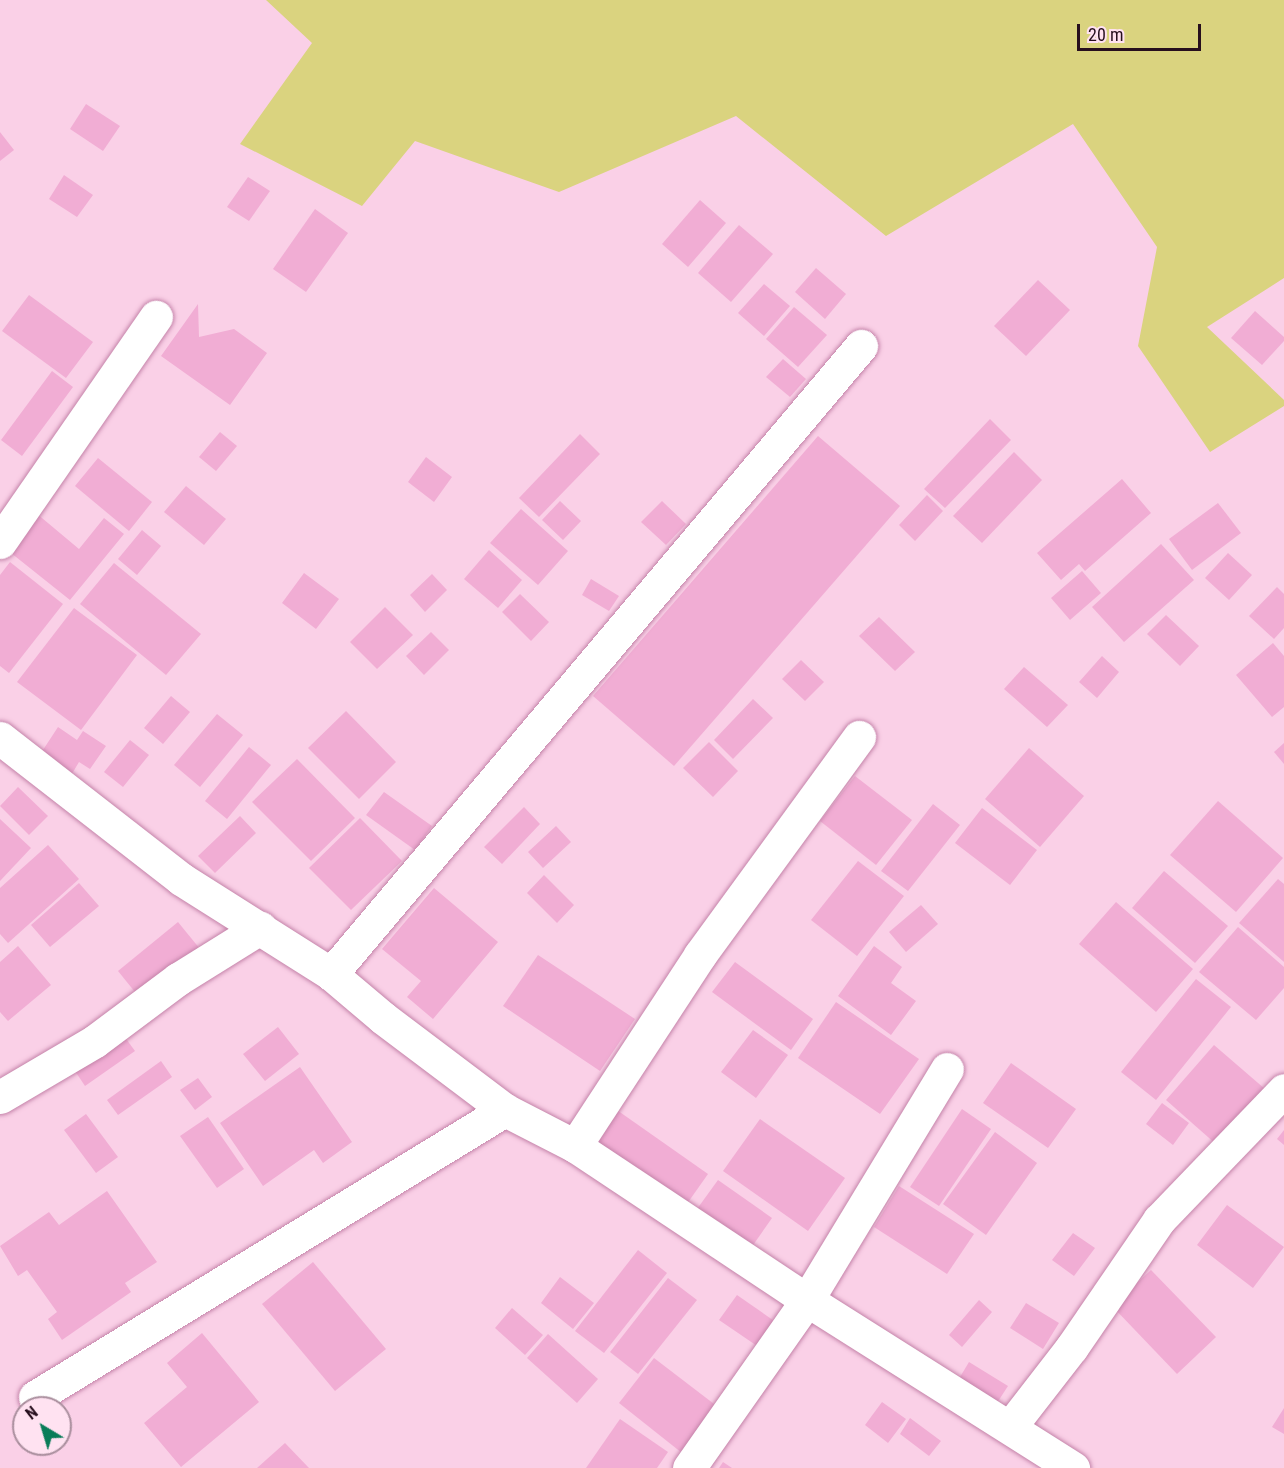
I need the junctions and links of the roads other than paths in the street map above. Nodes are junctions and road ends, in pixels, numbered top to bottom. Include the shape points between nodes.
1 (156, 317) dead end
2 (861, 346) dead end
3 (0, 542) edge
4 (859, 736) dead end
5 (0, 738) edge
6 (260, 928) junction
7 (331, 974) junction
8 (948, 1069) dead end
9 (1284, 1090) edge
10 (0, 1097) edge
11 (505, 1110) junction
12 (575, 1146) junction
13 (807, 1300) junction
14 (37, 1396) edge
15 (1010, 1427) junction
16 (689, 1468) edge
17 (1073, 1468) edge

1 - 3 street
2 - 7 street
4 - 12 street via 700,955
5 - 6 street via 181,879
6 - 7 street
6 - 10 street via 178,979 95,1041
7 - 11 street via 382,1018
8 - 13 street
9 - 15 street via 1159,1220 1072,1347
11 - 12 street
11 - 14 street
12 - 13 street
13 - 15 street
13 - 16 street
15 - 17 street

